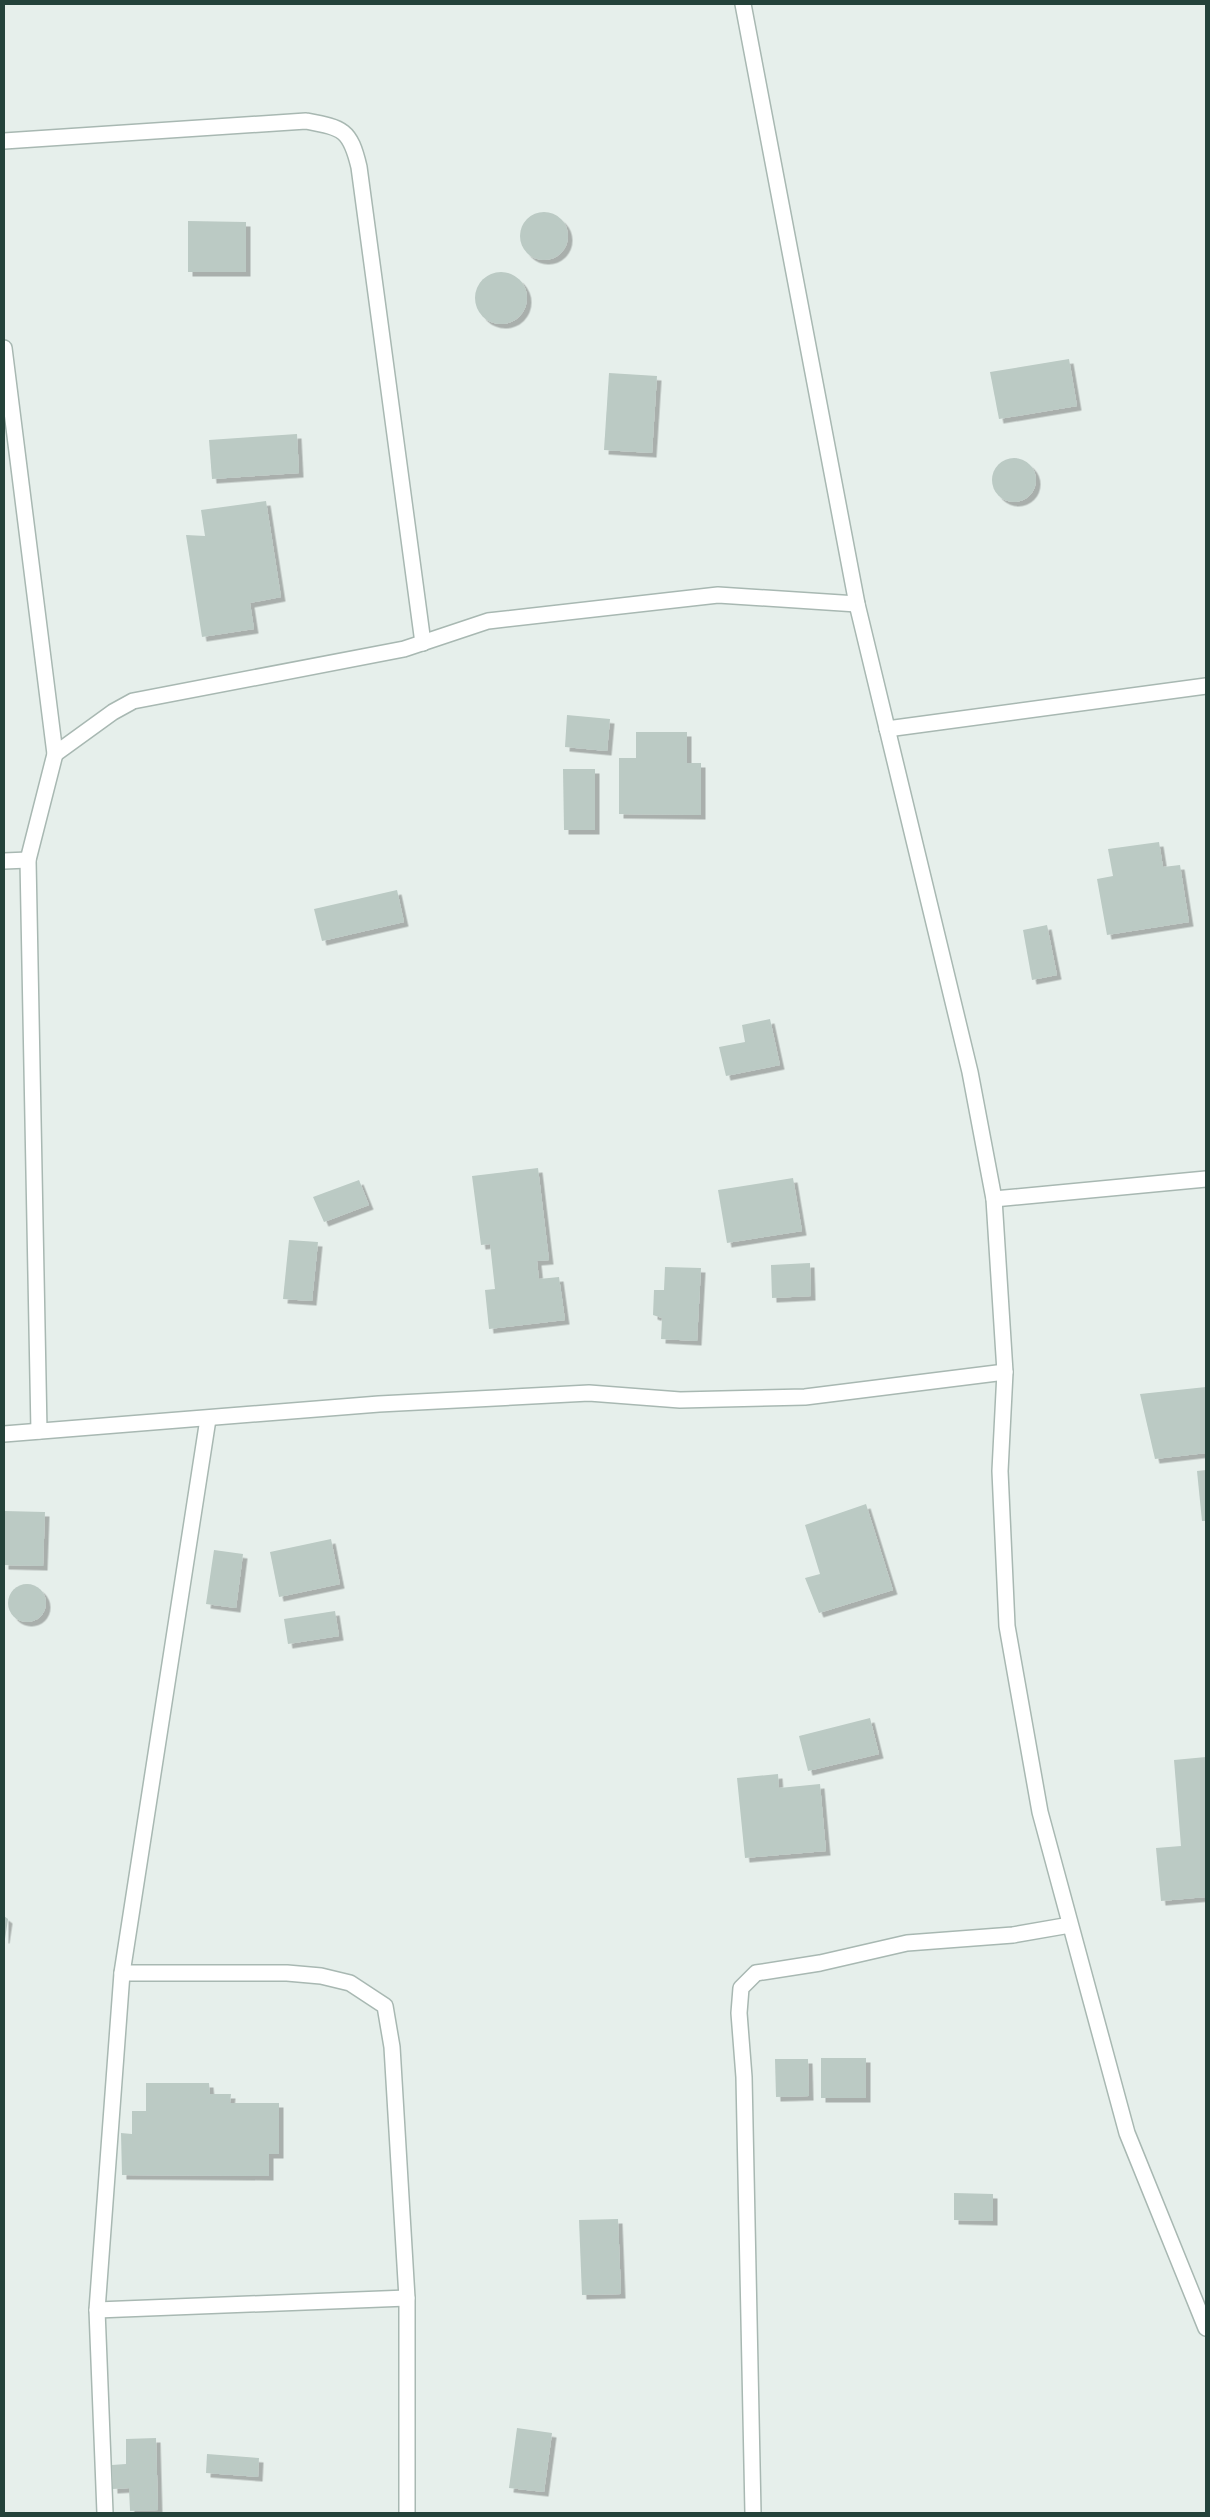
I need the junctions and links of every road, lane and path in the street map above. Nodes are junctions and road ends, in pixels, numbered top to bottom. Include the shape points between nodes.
1 (743, 4) edge
2 (4, 141) edge
3 (4, 348) edge
4 (857, 604) junction
5 (423, 643) junction
6 (1206, 686) edge
7 (887, 729) junction
8 (55, 754) junction
9 (28, 860) junction
10 (4, 861) edge
11 (1206, 1179) edge
12 (994, 1199) junction
13 (1005, 1372) junction
14 (208, 1419) junction
15 (38, 1431) junction
16 (4, 1434) edge
17 (1070, 1925) junction
18 (122, 1973) junction
19 (407, 2298) junction
20 (97, 2310) junction
21 (1206, 2328) edge
22 (105, 2513) edge
23 (407, 2513) edge
24 (753, 2513) edge

1 - 4 street
2 - 5 street via 306,121 342,131 353,143 362,186
3 - 8 street
4 - 5 street via 718,594 488,621
4 - 7 street
5 - 8 street via 133,701
6 - 7 street
7 - 12 street via 970,1072
8 - 9 street
9 - 10 street
9 - 15 street
11 - 12 street
12 - 13 street
13 - 14 street via 805,1397 680,1400 589,1393 379,1404
13 - 17 street via 1000,1471 1007,1626 1040,1812
14 - 15 street
14 - 18 street
15 - 16 street
17 - 21 street via 1127,2133
17 - 24 street via 1014,1935 907,1943 820,1963 756,1972 741,1988 739,2012 744,2077
18 - 19 street via 321,1976 350,1983 385,2006 392,2047
18 - 20 street
19 - 20 street
19 - 23 street
20 - 22 street

